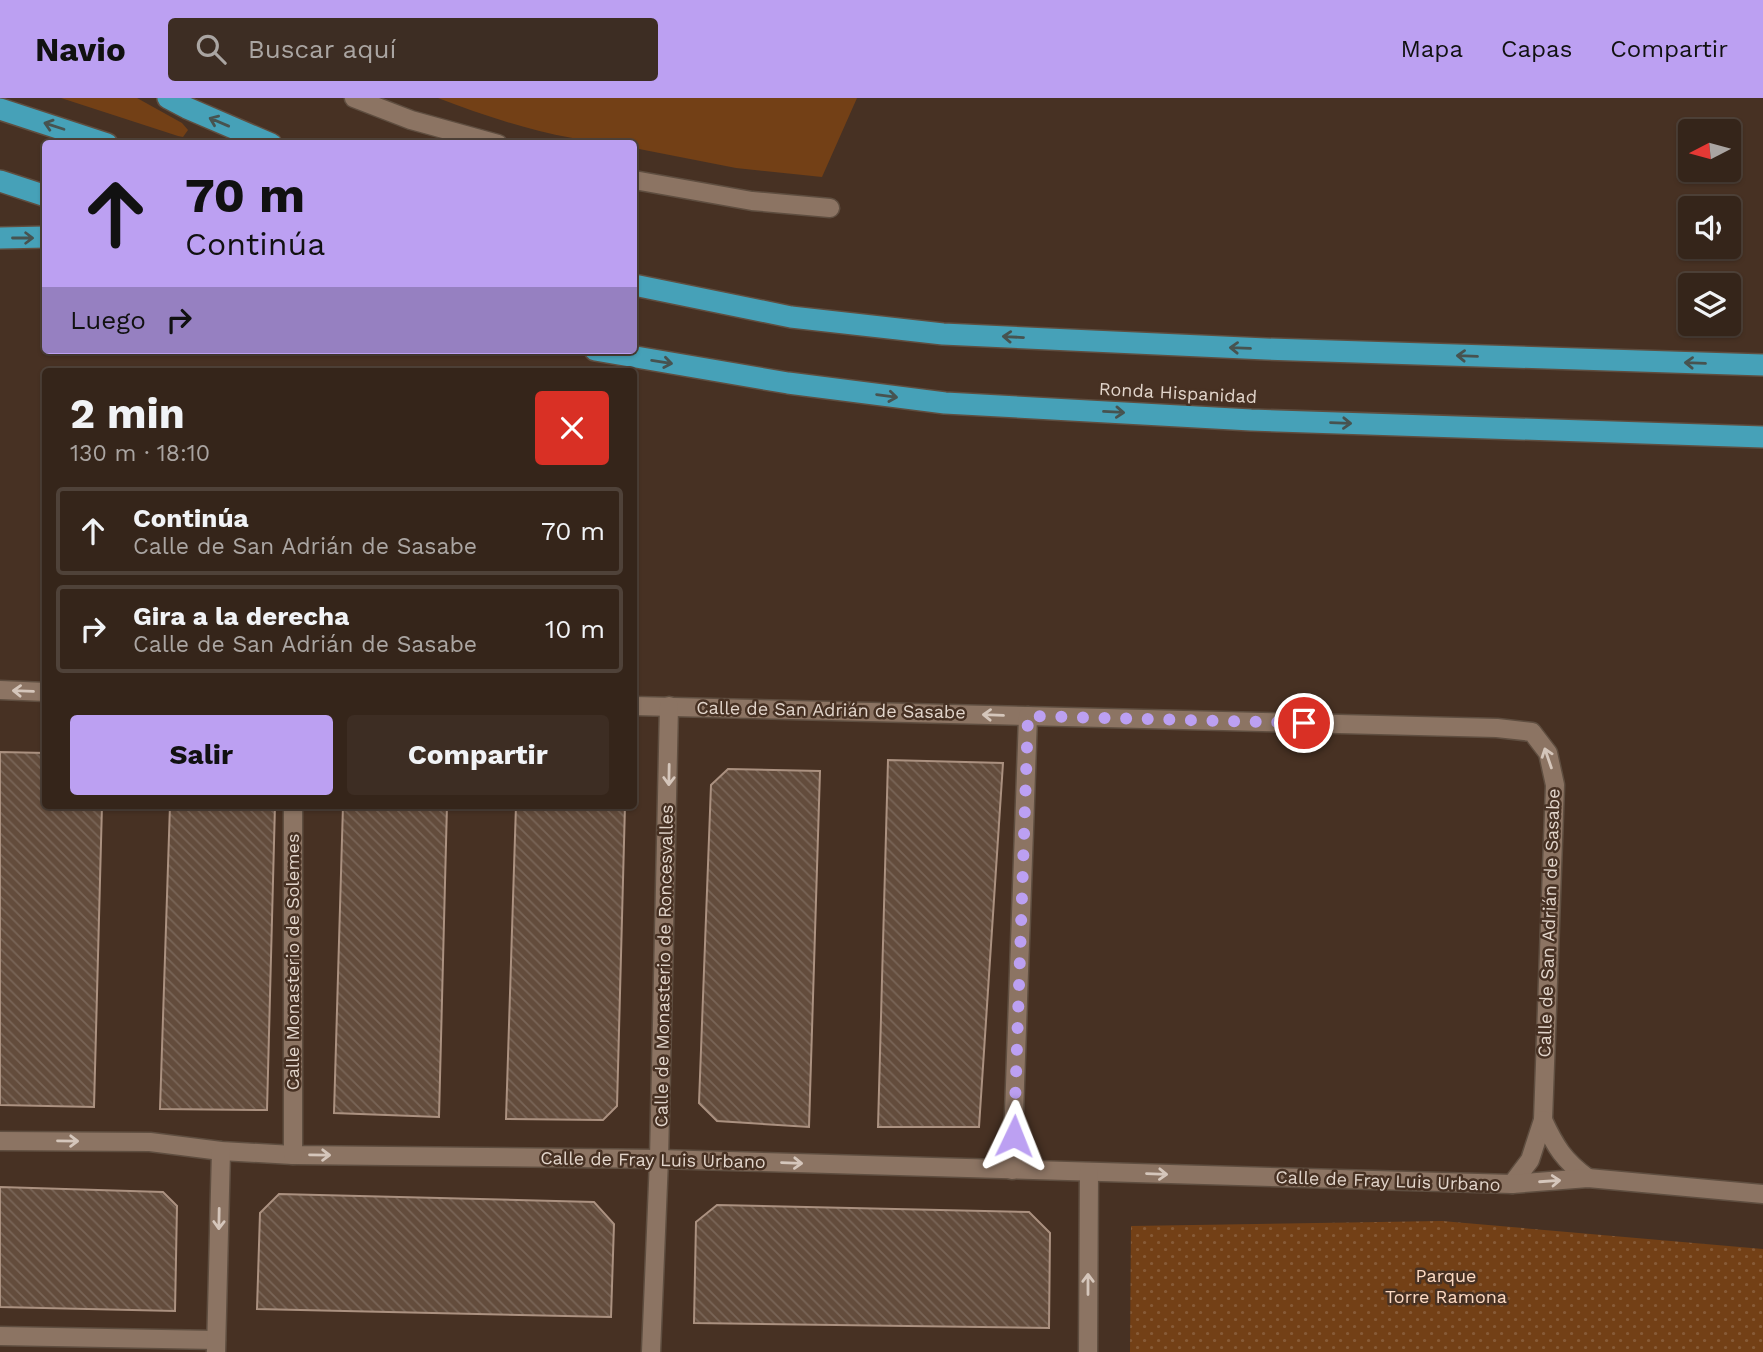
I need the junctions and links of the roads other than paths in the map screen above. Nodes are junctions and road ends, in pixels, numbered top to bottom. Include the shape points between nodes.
1 (168, 98) edge
2 (354, 98) edge
3 (0, 108) edge
4 (95, 140) edge
5 (262, 140) edge
6 (484, 140) edge
7 (0, 181) edge
8 (637, 181) edge
9 (42, 195) edge
10 (830, 208) dead end
11 (42, 237) edge
12 (0, 238) edge
13 (637, 286) edge
14 (618, 354) edge
15 (1763, 366) edge
16 (1763, 437) edge
17 (0, 690) edge
18 (42, 692) edge
19 (637, 706) edge
20 (669, 706) junction
21 (1028, 716) junction
22 (293, 809) edge
23 (1543, 1120) junction
24 (0, 1141) edge
25 (221, 1151) junction
26 (293, 1155) junction
27 (659, 1159) junction
28 (1012, 1170) junction
29 (1089, 1172) junction
30 (1588, 1178) junction
31 (1512, 1184) junction
32 (1763, 1194) edge
33 (0, 1336) edge
34 (216, 1346) edge
35 (651, 1352) edge
36 (1088, 1352) edge

5 -> 1 highway
2 - 6 street
4 -> 3 highway
7 - 9 highway
8 - 10 street via 752,201
12 -> 11 highway
15 -> 13 highway via 943,334 791,317
14 -> 16 highway, Ronda Hispanidad via 788,383 945,403 1251,420
18 -> 17 street
19 - 20 street, Calle de San Adrián de Sasabe
21 -> 20 street, Calle de San Adrián de Sasabe
20 -> 27 street, Calle de Monasterio de Roncesvalles
23 -> 21 street, Calle de San Adrián de Sasabe via 1555,785 1548,753 1532,732 1497,727
21 - 28 street
22 - 26 street, Calle Monasterio de Solemes
23 - 30 street, Calle de San Adrián de Sasabe via 1569,1164
23 - 31 street, Calle de San Adrián de Sasabe via 1530,1160
24 -> 25 street, Calle de Fray Luis Urbano via 150,1142
25 - 26 street, Calle de Fray Luis Urbano
25 -> 34 street
26 -> 27 street, Calle de Fray Luis Urbano
27 -> 28 street, Calle de Fray Luis Urbano
27 - 35 street, Calle de Monasterio de Roncesvalles
28 - 29 street, Calle de Fray Luis Urbano
29 -> 31 street, Calle de Fray Luis Urbano
36 -> 29 street
31 -> 30 street, Calle de Fray Luis Urbano
30 - 32 street, Calle de Fray Luis Urbano
33 - 34 street

